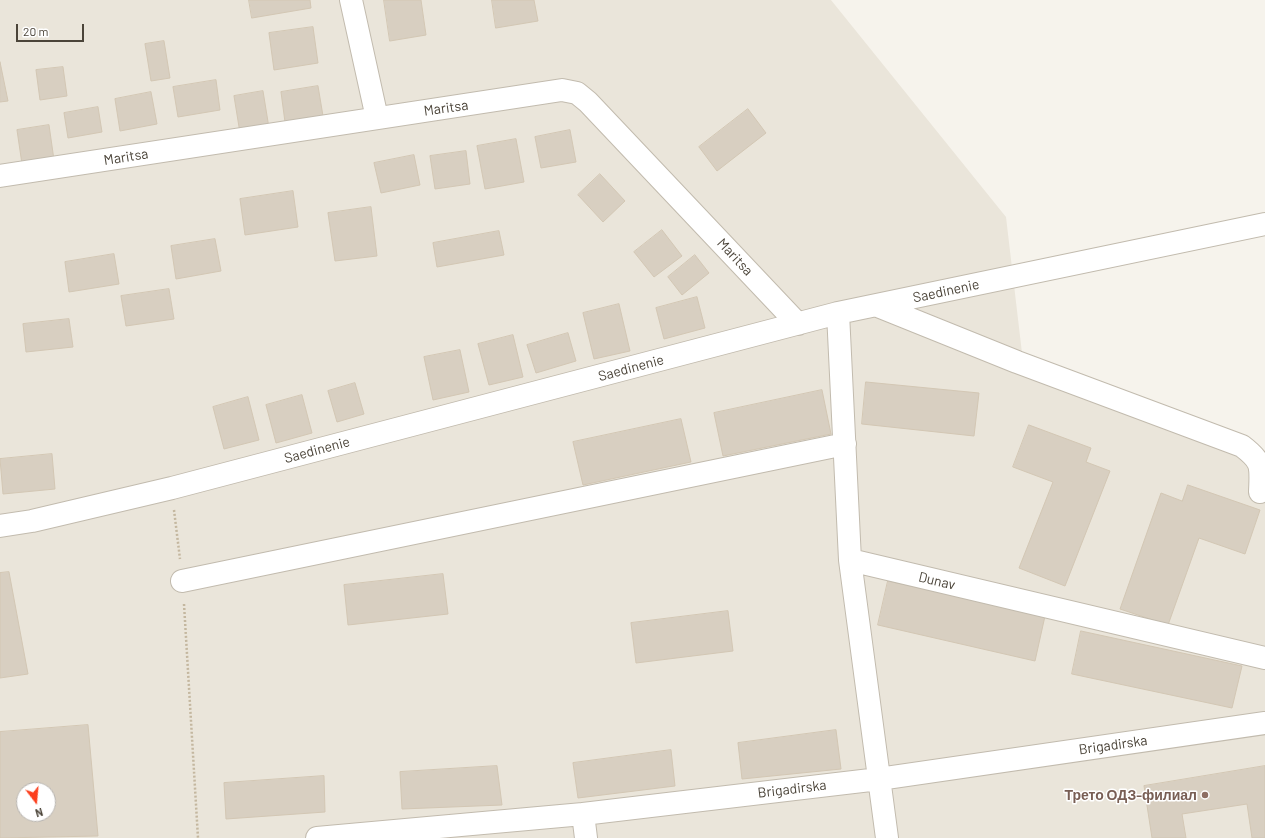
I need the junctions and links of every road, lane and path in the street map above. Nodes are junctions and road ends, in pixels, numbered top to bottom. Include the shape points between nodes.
1 (351, 0) edge
2 (377, 118) junction
3 (0, 176) edge
4 (1265, 224) edge
5 (878, 306) junction
6 (838, 313) junction
7 (798, 324) junction
8 (845, 444) junction
9 (172, 488) junction
10 (1260, 492) dead end
11 (0, 526) edge
12 (850, 560) junction
13 (182, 581) junction
14 (1265, 658) edge
15 (1265, 723) edge
16 (879, 779) junction
17 (583, 814) junction
18 (198, 838) edge
19 (317, 838) edge
20 (586, 838) edge
21 (887, 838) edge

1 - 2 street
2 - 3 street, Maritsa
2 - 7 street, Maritsa via 562,90 578,93
4 - 5 street, Saedinenie
5 - 6 street, Saedinenie
5 - 10 street via 1017,362 1242,446 1256,457 1261,470
6 - 7 street, Saedinenie
6 - 8 street
7 - 9 street, Saedinenie
8 - 12 street
8 - 13 street
9 - 11 street, Saedinenie via 32,521
9 - 13 path
12 - 14 street, Dunav
12 - 16 street
13 - 18 path
15 - 16 street, Brigadirska
16 - 17 street, Brigadirska
16 - 21 street
17 - 19 street, Brigadirska
17 - 20 street

